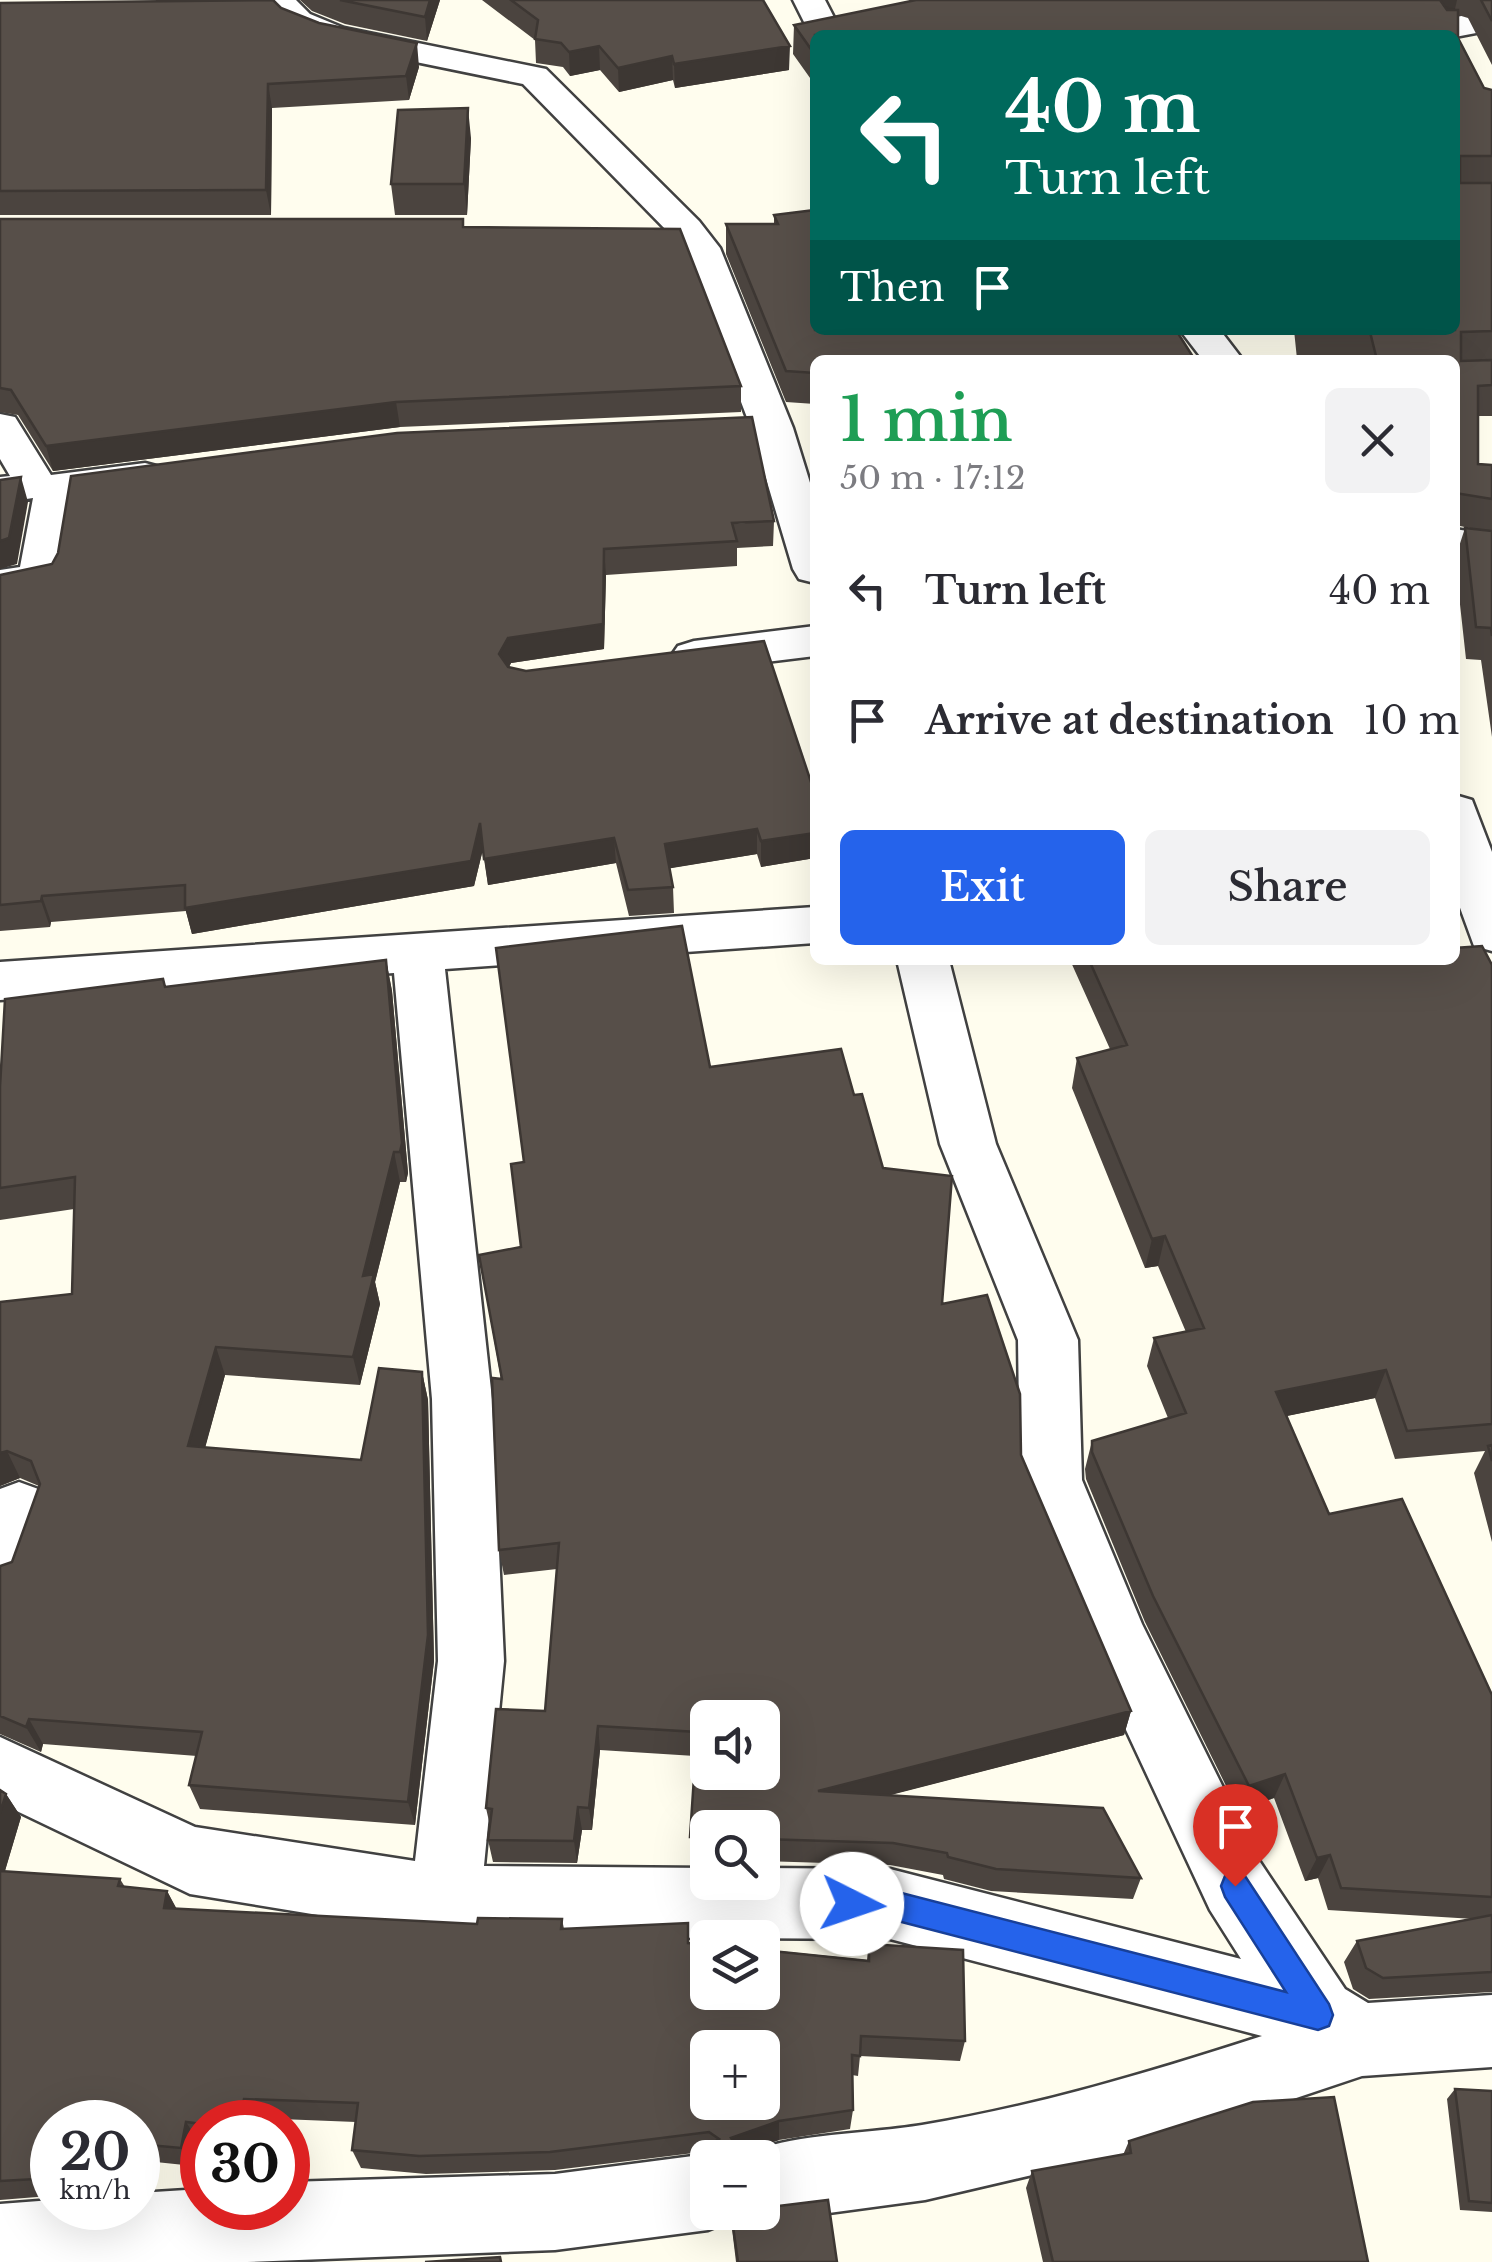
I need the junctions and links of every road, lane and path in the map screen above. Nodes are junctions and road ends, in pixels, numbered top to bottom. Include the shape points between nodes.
1 (809, 0) edge
2 (270, 7) edge
3 (1492, 20) edge
4 (1453, 27) junction
5 (824, 30) edge
6 (1438, 30) edge
7 (1454, 30) edge
8 (1460, 41) edge
9 (1469, 60) edge
10 (646, 229) edge
11 (686, 229) junction
12 (1204, 335) edge
13 (1219, 355) edge
14 (810, 424) edge
15 (0, 426) edge
16 (753, 429) junction
17 (190, 470) edge
18 (31, 488) edge
19 (1460, 543) edge
20 (1492, 548) edge
21 (810, 558) edge
22 (0, 584) edge
23 (810, 642) edge
24 (643, 663) edge
25 (1460, 828) edge
26 (810, 924) edge
27 (1492, 933) edge
28 (418, 953) junction
29 (924, 965) edge
30 (0, 981) edge
31 (0, 1768) edge
32 (446, 1901) junction
33 (1340, 2027) junction
34 (1492, 2031) edge
35 (780, 2182) edge
36 (690, 2194) edge
37 (311, 2240) edge
38 (0, 2242) edge

1 - 5 street
2 - 11 street via 335,36 534,76
3 - 4 street
4 - 6 street
4 - 7 street
8 - 9 street
10 - 11 street
11 - 16 street via 702,248
12 - 13 street
14 - 16 street
15 - 18 street
16 - 21 street
17 - 18 street
18 - 22 street via 40,578
19 - 20 street
23 - 24 street
25 - 27 street
26 - 28 street
28 - 30 street
28 - 32 street via 462,1399 471,1643
29 - 33 street via 968,1144 1048,1340 1051,1480 1115,1636 1235,1886
31 - 32 street via 190,1860
32 - 33 street via 890,1904
33 - 34 street
33 - 35 street via 1144,2112 924,2162
36 - 37 street
37 - 38 street

